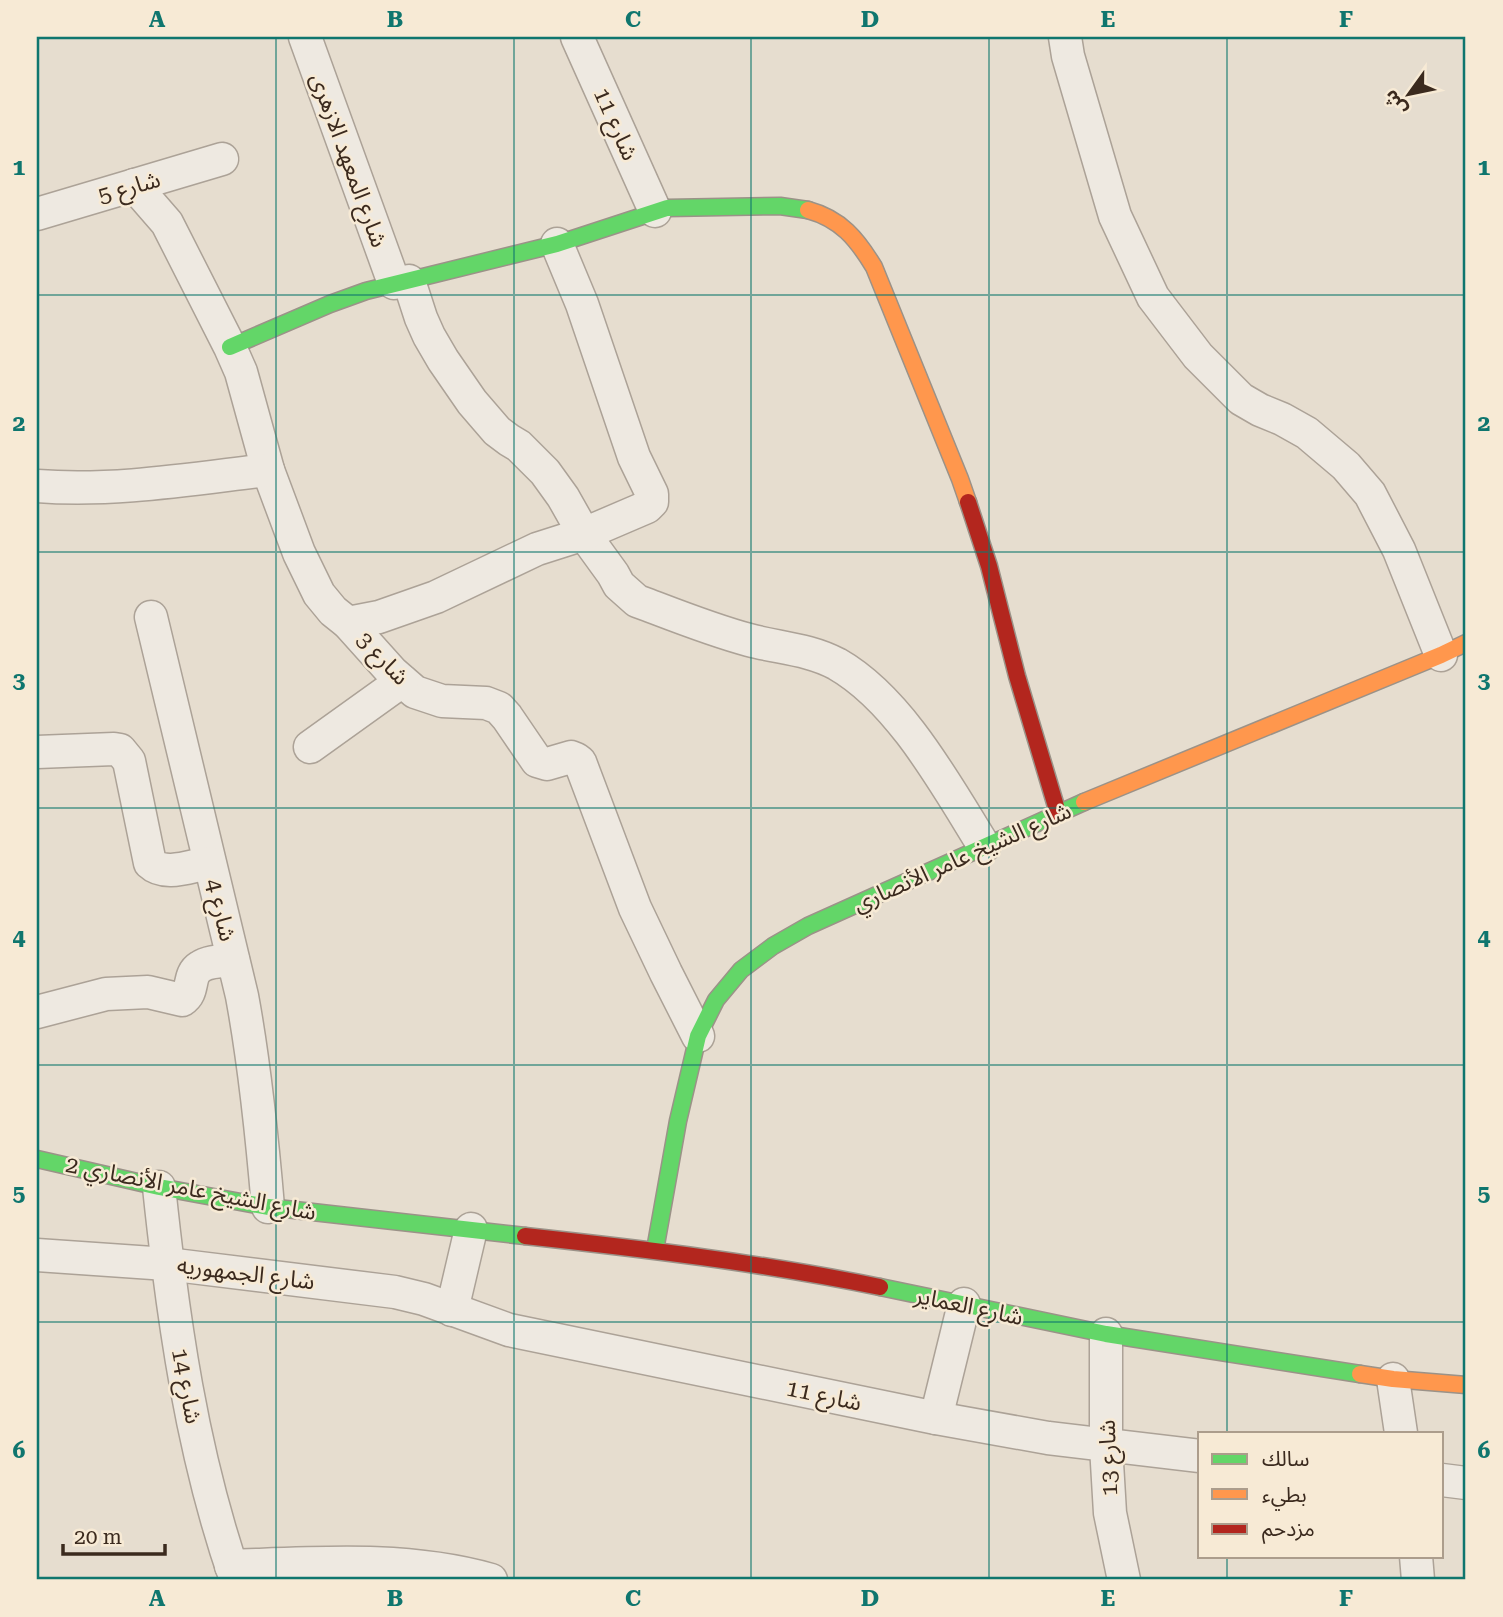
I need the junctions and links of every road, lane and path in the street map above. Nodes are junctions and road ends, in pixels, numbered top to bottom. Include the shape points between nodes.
1 (305, 37) edge
2 (577, 37) edge
3 (1065, 37) edge
4 (222, 159) dead end
5 (134, 185) junction
6 (655, 211) junction
7 (37, 214) edge
8 (557, 244) junction
9 (402, 282) junction
10 (230, 347) junction
11 (268, 470) junction
12 (37, 486) edge
13 (584, 534) junction
14 (151, 617) dead end
15 (348, 623) junction
16 (1454, 649) edge
17 (402, 681) junction
18 (310, 747) dead end
19 (37, 752) edge
20 (1058, 813) junction
21 (984, 846) junction
22 (209, 863) junction
23 (233, 960) junction
24 (37, 1012) edge
25 (698, 1036) junction
26 (37, 1159) edge
27 (159, 1187) junction
28 (268, 1207) junction
29 (471, 1229) junction
30 (655, 1250) junction
31 (37, 1255) edge
32 (167, 1264) junction
33 (964, 1304) junction
34 (452, 1310) junction
35 (1106, 1334) junction
36 (1393, 1379) junction
37 (1466, 1385) edge
38 (936, 1418) junction
39 (1401, 1432) edge
40 (1105, 1446) junction
41 (1198, 1456) edge
42 (1444, 1480) edge
43 (1466, 1483) edge
44 (1416, 1558) edge
45 (233, 1573) edge
46 (491, 1580) edge
47 (1124, 1580) edge
48 (1418, 1580) edge

1 - 9 street, شارع المعهد الازهرى
2 - 6 street, شارع 11
3 - 16 street via 1115,216 1153,297 1198,356 1241,399 1307,433 1370,494
4 - 5 street, شارع 5
5 - 7 street, شارع 5
5 - 10 street, شارع 3 via 167,223
6 - 8 street
6 - 20 street via 803,208 843,226 860,244 874,267 960,480 989,566
8 - 9 street
8 - 13 street via 634,457 652,494 647,508
9 - 10 street via 330,304
9 - 13 street, شارع المعهد الازهرى via 443,360 486,419 545,471
10 - 11 street, شارع 3
11 - 12 street via 107,488
11 - 15 street, شارع 3 via 319,594
13 - 15 street via 537,549 418,604
13 - 21 street, شارع المعهد الازهرى via 619,585 637,601 729,635 811,653 861,681 915,740
14 - 22 street, شارع 4
15 - 17 street, شارع 3
16 - 20 street, شارع الشيخ عامر الأنصاري
17 - 18 street
17 - 25 street, شارع 3 via 415,692 442,701 499,708 537,761 547,764 571,757 580,762 635,908
19 - 22 street via 120,750 129,761 149,863 164,871
20 - 21 street, شارع الشيخ عامر الأنصاري
21 - 25 street, شارع الشيخ عامر الأنصاري via 773,946 741,970 716,1000
22 - 23 street, شارع 4
23 - 24 street via 198,968 191,991 182,1000 148,992 106,994
23 - 28 street, شارع 4 via 252,1052
25 - 30 street, شارع الشيخ عامر الأنصاري
26 - 27 street, شارع الشيخ عامر الأنصاري 2
27 - 28 street, شارع الشيخ عامر الأنصاري 2
27 - 32 street, شارع 14
28 - 29 street, شارع الشيخ عامر الأنصاري 2
29 - 30 street, شارع العماير
29 - 34 street
30 - 33 street, شارع العماير
31 - 32 street, شارع الجمهوريه
32 - 34 street, شارع الجمهوريه via 395,1292
32 - 45 street, شارع 14 via 192,1418
33 - 35 street, شارع العماير
33 - 38 street
34 - 38 street, شارع 11 via 509,1330
35 - 36 street, شارع العماير
35 - 40 street, شارع 13
36 - 37 street, شارع العماير
36 - 39 street
38 - 40 street, شارع 11
40 - 41 street, شارع 11
40 - 47 street, شارع 13 via 1110,1513
42 - 43 street
44 - 48 street
45 - 46 street via 294,1564 419,1565

